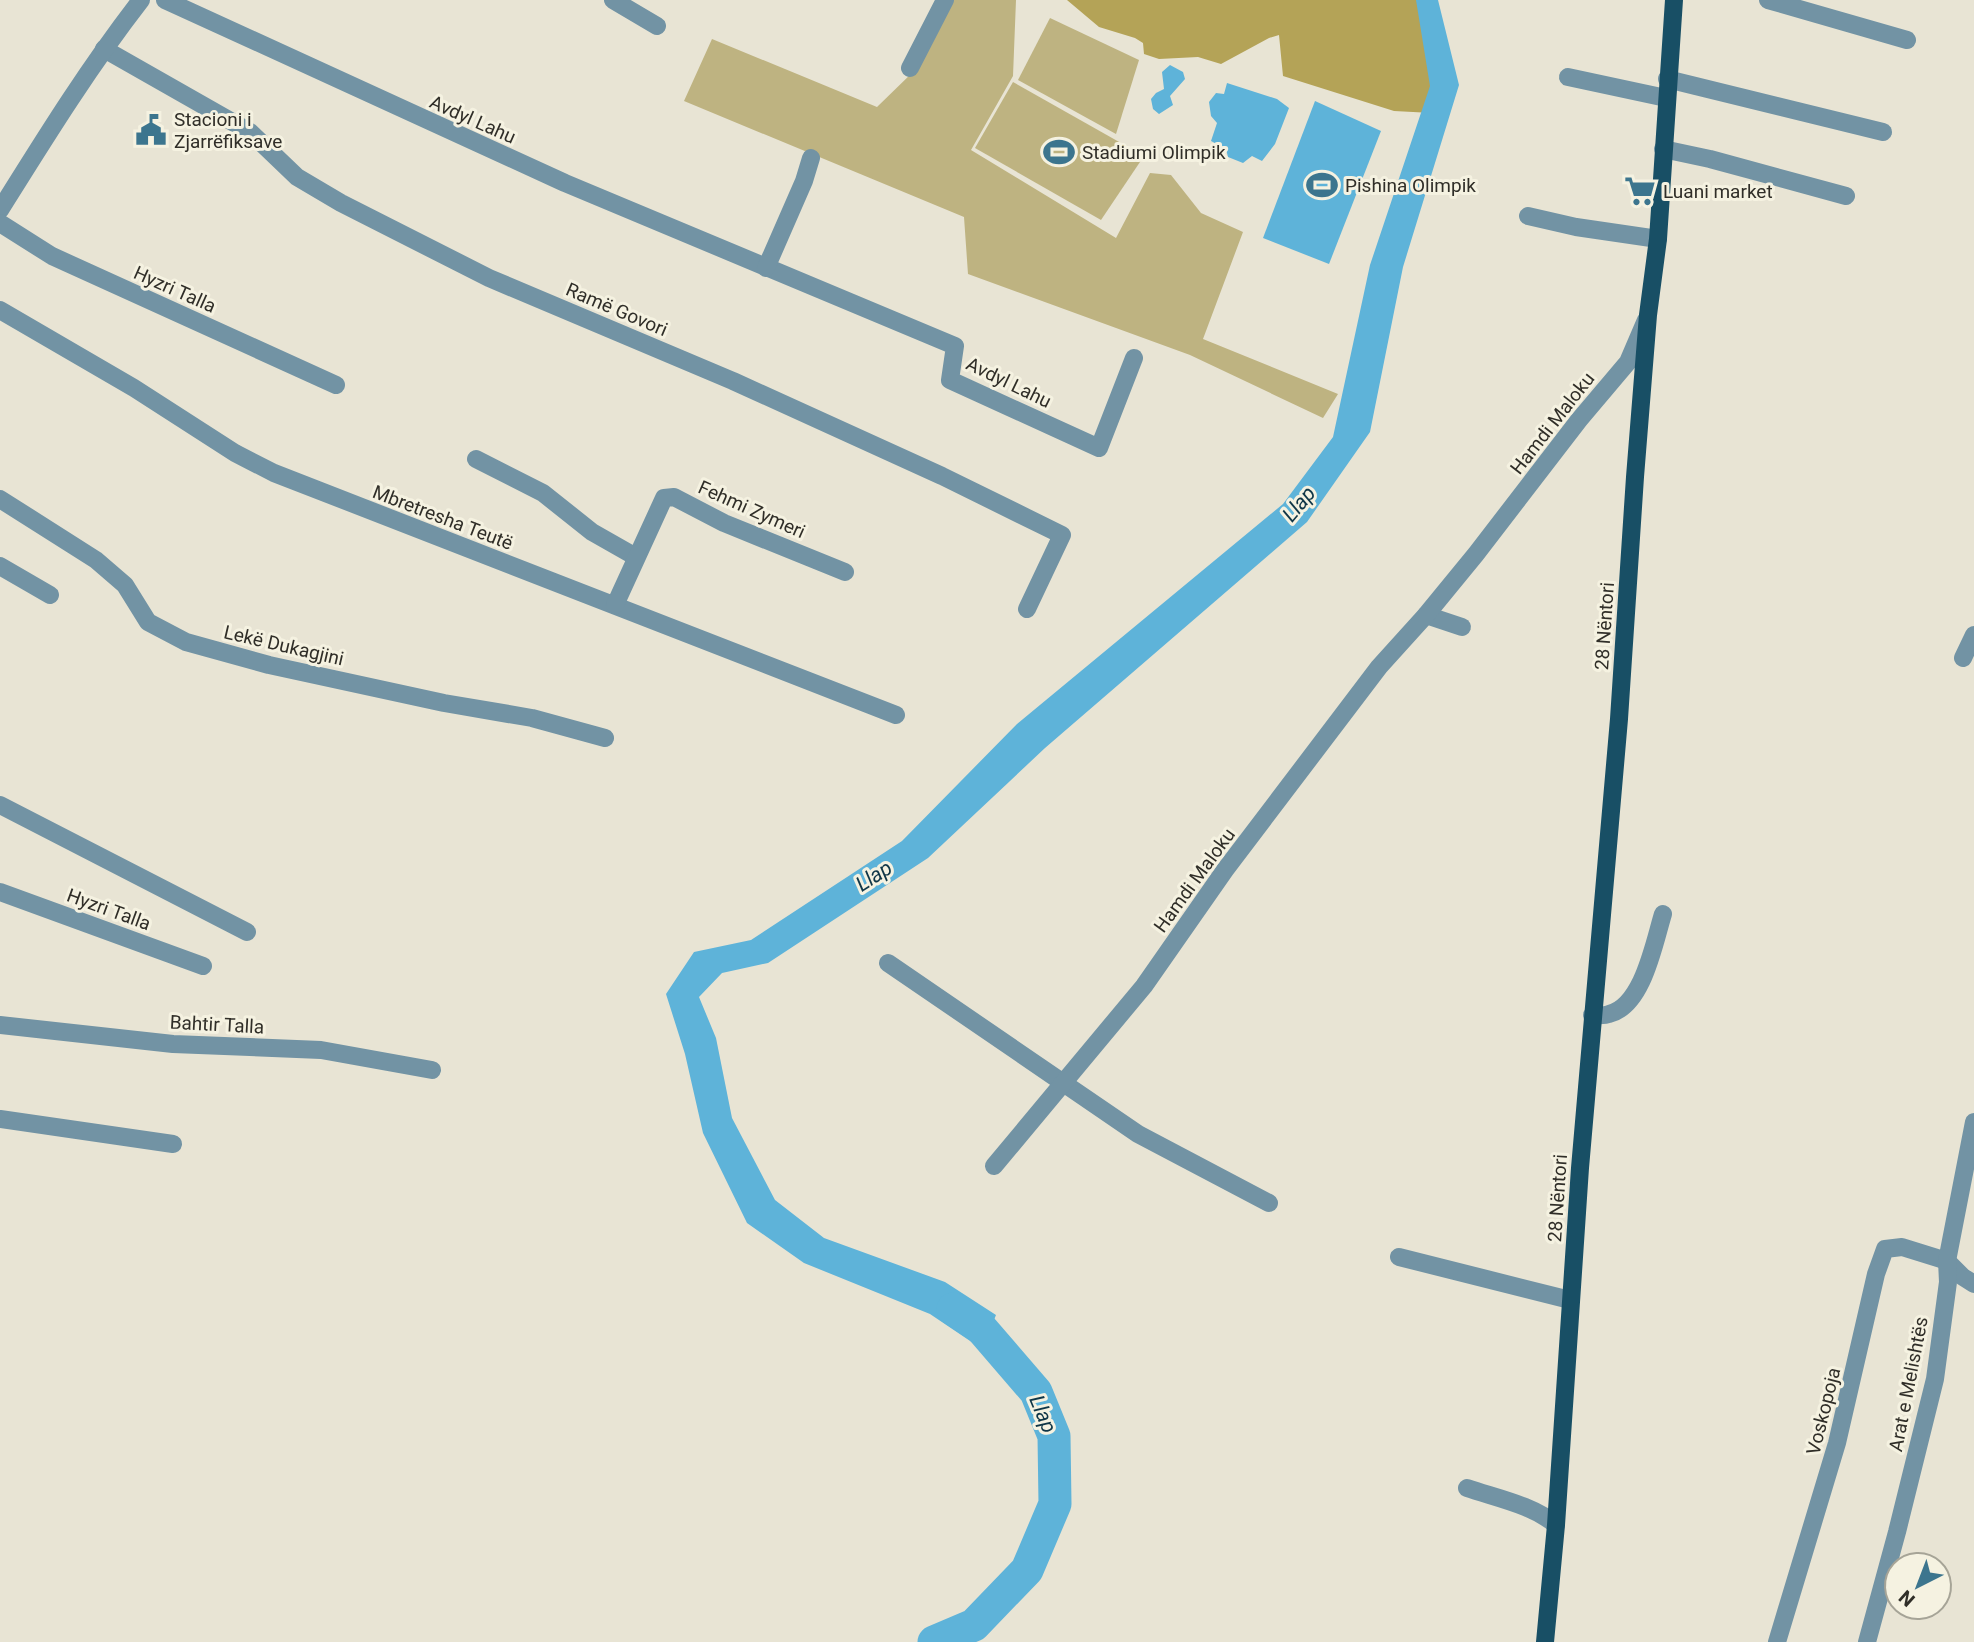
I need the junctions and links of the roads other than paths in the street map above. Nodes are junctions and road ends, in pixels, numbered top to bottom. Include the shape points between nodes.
1 (141, 0) edge
2 (165, 0) edge
3 (613, 0) edge
4 (945, 0) edge
5 (1674, 0) edge
6 (1768, 0) edge
7 (657, 26) dead end
8 (1907, 40) dead end
9 (104, 48) junction
10 (910, 68) dead end
11 (1568, 77) dead end
12 (1667, 79) junction
13 (1666, 98) junction
14 (1883, 132) dead end
15 (1663, 149) junction
16 (811, 158) dead end
17 (1846, 196) dead end
18 (0, 210) edge
19 (1528, 216) dead end
20 (0, 223) edge
21 (1658, 239) junction
22 (766, 268) junction
23 (0, 310) edge
24 (1648, 315) junction
25 (1134, 358) dead end
26 (336, 385) dead end
27 (476, 459) dead end
28 (0, 499) edge
29 (636, 557) junction
30 (0, 566) edge
31 (845, 572) dead end
32 (50, 595) dead end
33 (615, 605) junction
34 (1027, 609) dead end
35 (1426, 615) junction
36 (1462, 627) dead end
37 (1974, 635) edge
38 (1963, 658) dead end
39 (896, 715) dead end
40 (605, 738) dead end
41 (0, 805) edge
42 (0, 892) edge
43 (1663, 914) dead end
44 (247, 932) dead end
45 (888, 963) dead end
46 (203, 966) dead end
47 (1592, 1015) junction
48 (0, 1025) edge
49 (432, 1070) dead end
50 (1063, 1084) junction
51 (0, 1119) edge
52 (1973, 1128) edge
53 (173, 1144) dead end
54 (994, 1167) dead end
55 (1269, 1203) dead end
56 (1399, 1257) dead end
57 (1947, 1261) junction
58 (1974, 1284) edge
59 (1570, 1300) junction
60 (1467, 1488) dead end
61 (1556, 1525) junction
62 (1545, 1642) edge
63 (1777, 1642) edge
64 (1867, 1642) edge

1 - 9 street
2 - 22 street, Avdyl Lahu via 469,141
3 - 7 street
4 - 10 street
5 - 12 main road, 28 Nëntori
6 - 8 street
9 - 18 street
9 - 34 street, Ramë Govori via 250,132 297,177 390,228 489,278 745,386 1062,535
11 - 13 street
12 - 13 main road, 28 Nëntori
12 - 14 street
13 - 15 main road, 28 Nëntori
15 - 17 street
15 - 21 main road, 28 Nëntori
16 - 22 street
19 - 21 street
20 - 26 street, Hyzri Talla via 52,256
21 - 24 main road, 28 Nëntori
22 - 25 street, Avdyl Lahu via 955,346 950,380 1099,448
23 - 33 street, Mbretresha Teutë via 274,473
24 - 35 street, Hamdi Maloku via 1628,362
24 - 47 main road, 28 Nëntori
27 - 29 street via 543,493 592,531
28 - 40 street, Lekë Dukagjini via 96,560 125,585 148,622 186,642 269,665 532,718
29 - 31 street, Fehmi Zymeri via 664,498 674,497 724,523
29 - 33 street, Fehmi Zymeri
30 - 32 street
33 - 39 street, Mbretresha Teutë
35 - 36 street
35 - 50 street, Hamdi Maloku via 1379,667 1225,870 1144,986
37 - 38 street
41 - 44 street
42 - 46 street, Hyzri Talla
43 - 47 street via 1635,995 1617,1011
45 - 50 street
47 - 59 main road, 28 Nëntori
48 - 49 street, Bahtir Talla via 173,1044 321,1050
50 - 54 street, Hamdi Maloku
50 - 55 street via 1138,1134
51 - 53 street
52 - 57 street, Arat e Melishtës
56 - 59 street
57 - 58 street
57 - 63 street, Voskopoja via 1902,1247 1885,1249 1834,1457
57 - 64 street, Arat e Melishtës via 1935,1379
59 - 61 main road, 28 Nëntori
60 - 61 street
61 - 62 main road, 28 Nëntori

